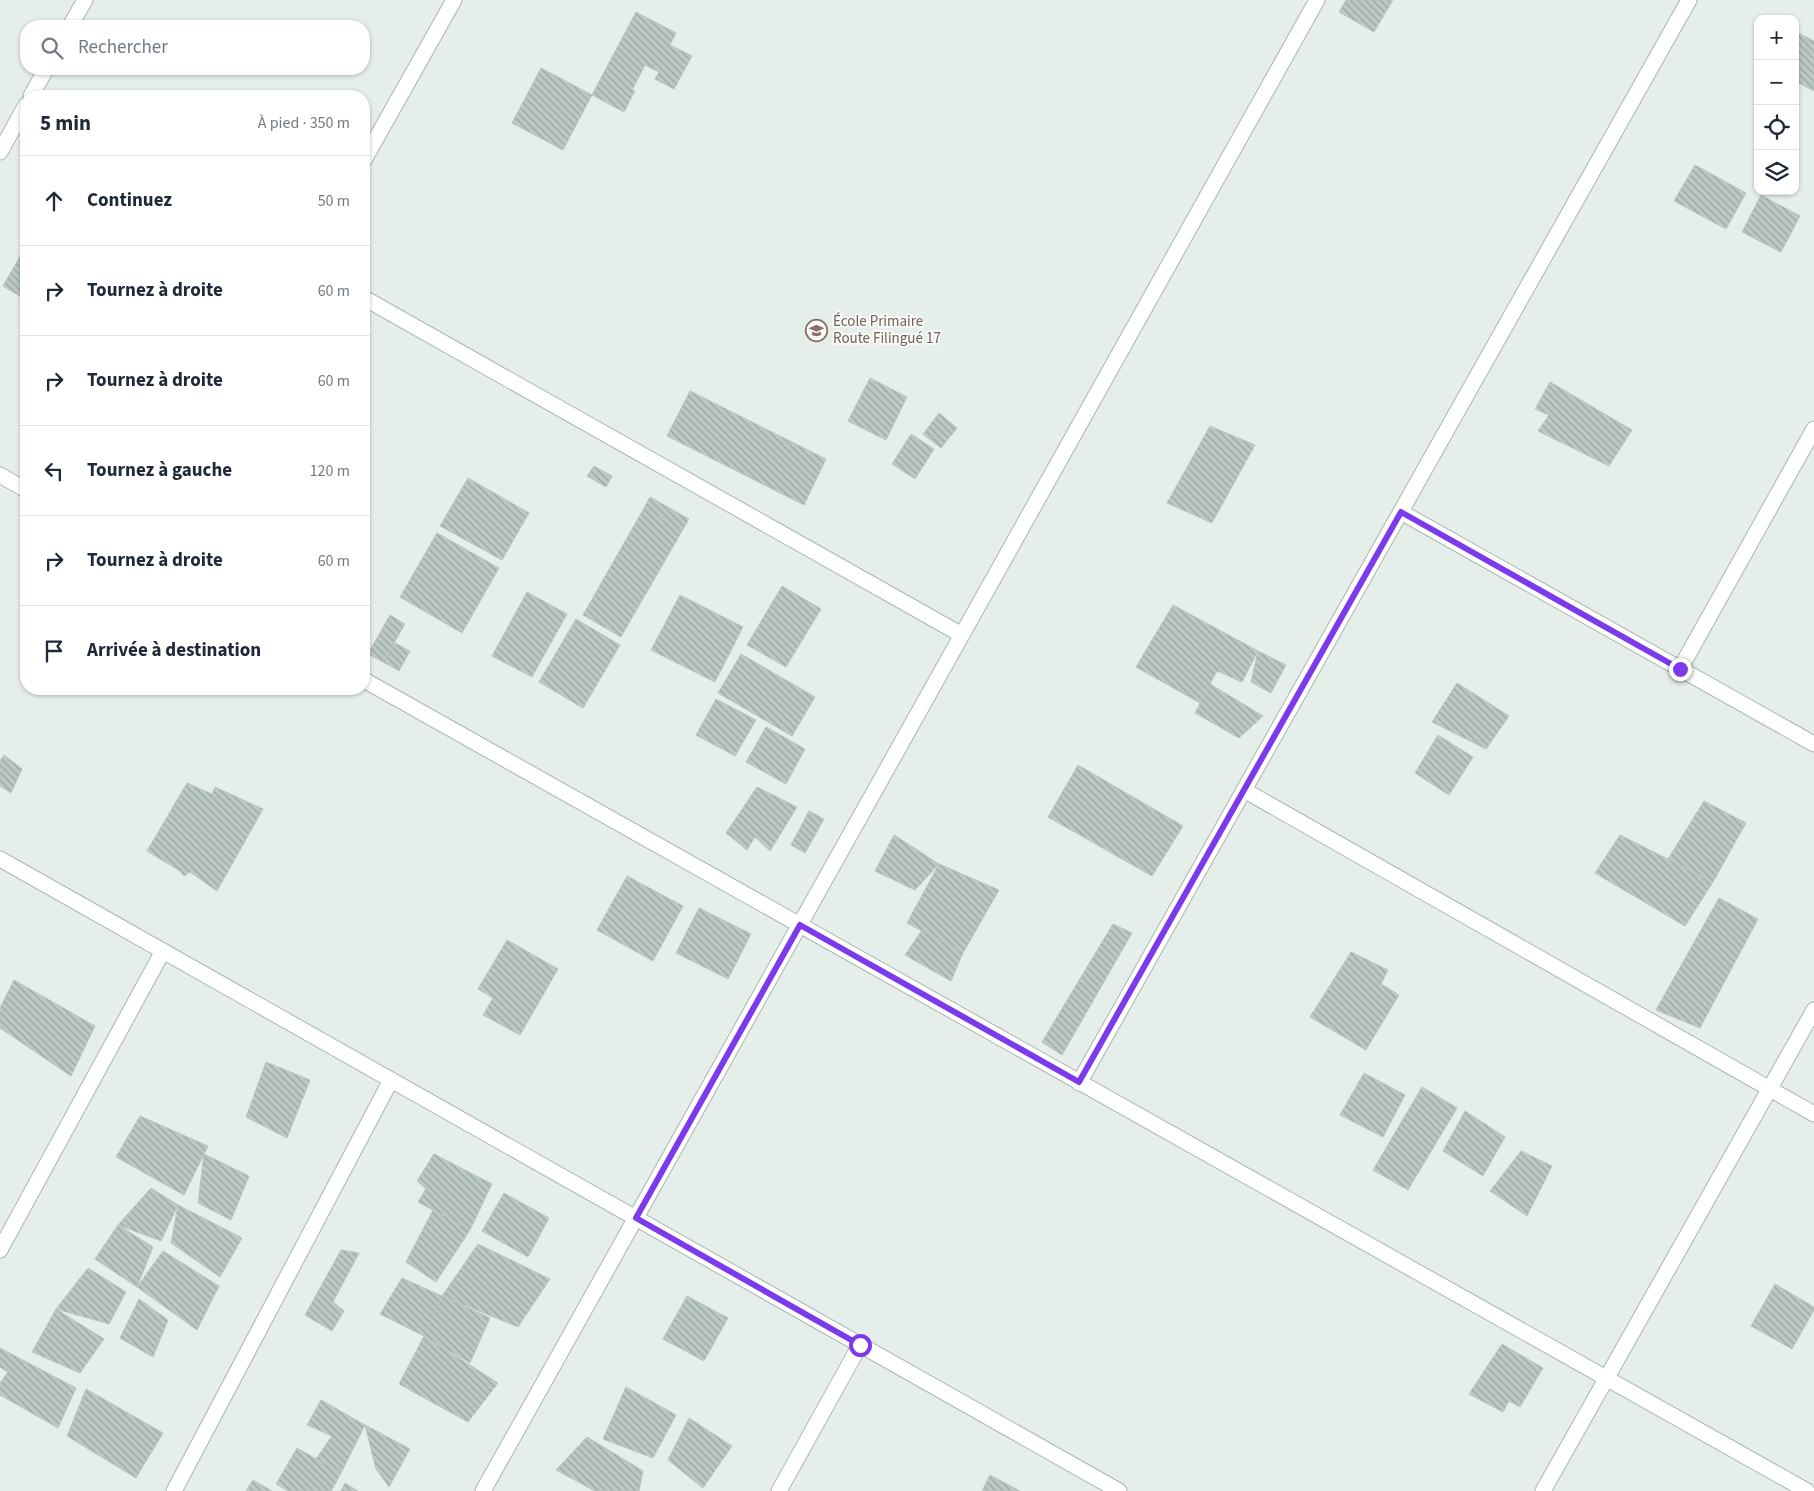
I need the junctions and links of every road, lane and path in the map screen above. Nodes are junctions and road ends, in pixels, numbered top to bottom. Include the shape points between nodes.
1 (85, 0) edge
2 (454, 0) edge
3 (1317, 0) edge
4 (1688, 0) edge
5 (73, 20) edge
6 (43, 75) edge
7 (35, 90) edge
8 (20, 116) edge
9 (370, 149) edge
10 (0, 152) edge
11 (370, 301) edge
12 (1814, 429) edge
13 (0, 475) edge
14 (20, 487) edge
15 (1401, 512) junction
16 (962, 635) junction
17 (1680, 669) junction
18 (370, 683) edge
19 (1814, 744) edge
20 (1244, 790) junction
21 (0, 859) edge
22 (800, 925) junction
23 (163, 951) junction
24 (1814, 1010) edge
25 (391, 1080) junction
26 (1079, 1082) junction
27 (1770, 1089) junction
28 (1814, 1114) edge
29 (636, 1218) junction
30 (0, 1250) edge
31 (860, 1345) junction
32 (1606, 1379) junction
33 (174, 1491) edge
34 (483, 1491) edge
35 (779, 1491) edge
36 (1118, 1491) edge
37 (1543, 1491) edge
38 (1807, 1491) edge

1 - 5 street
2 - 9 street
3 - 16 street
4 - 15 street
6 - 7 street
8 - 10 street
11 - 16 street
12 - 17 street
13 - 14 street
15 - 17 street
15 - 20 street
16 - 22 street
17 - 19 street
18 - 22 street
20 - 26 street
20 - 27 street
21 - 23 street
22 - 26 street
22 - 29 street
23 - 25 street
23 - 30 street
24 - 27 street
25 - 29 street
25 - 33 street
26 - 32 street
27 - 28 street
27 - 32 street
29 - 31 street
29 - 34 street
31 - 35 street
31 - 36 street
32 - 37 street
32 - 38 street

